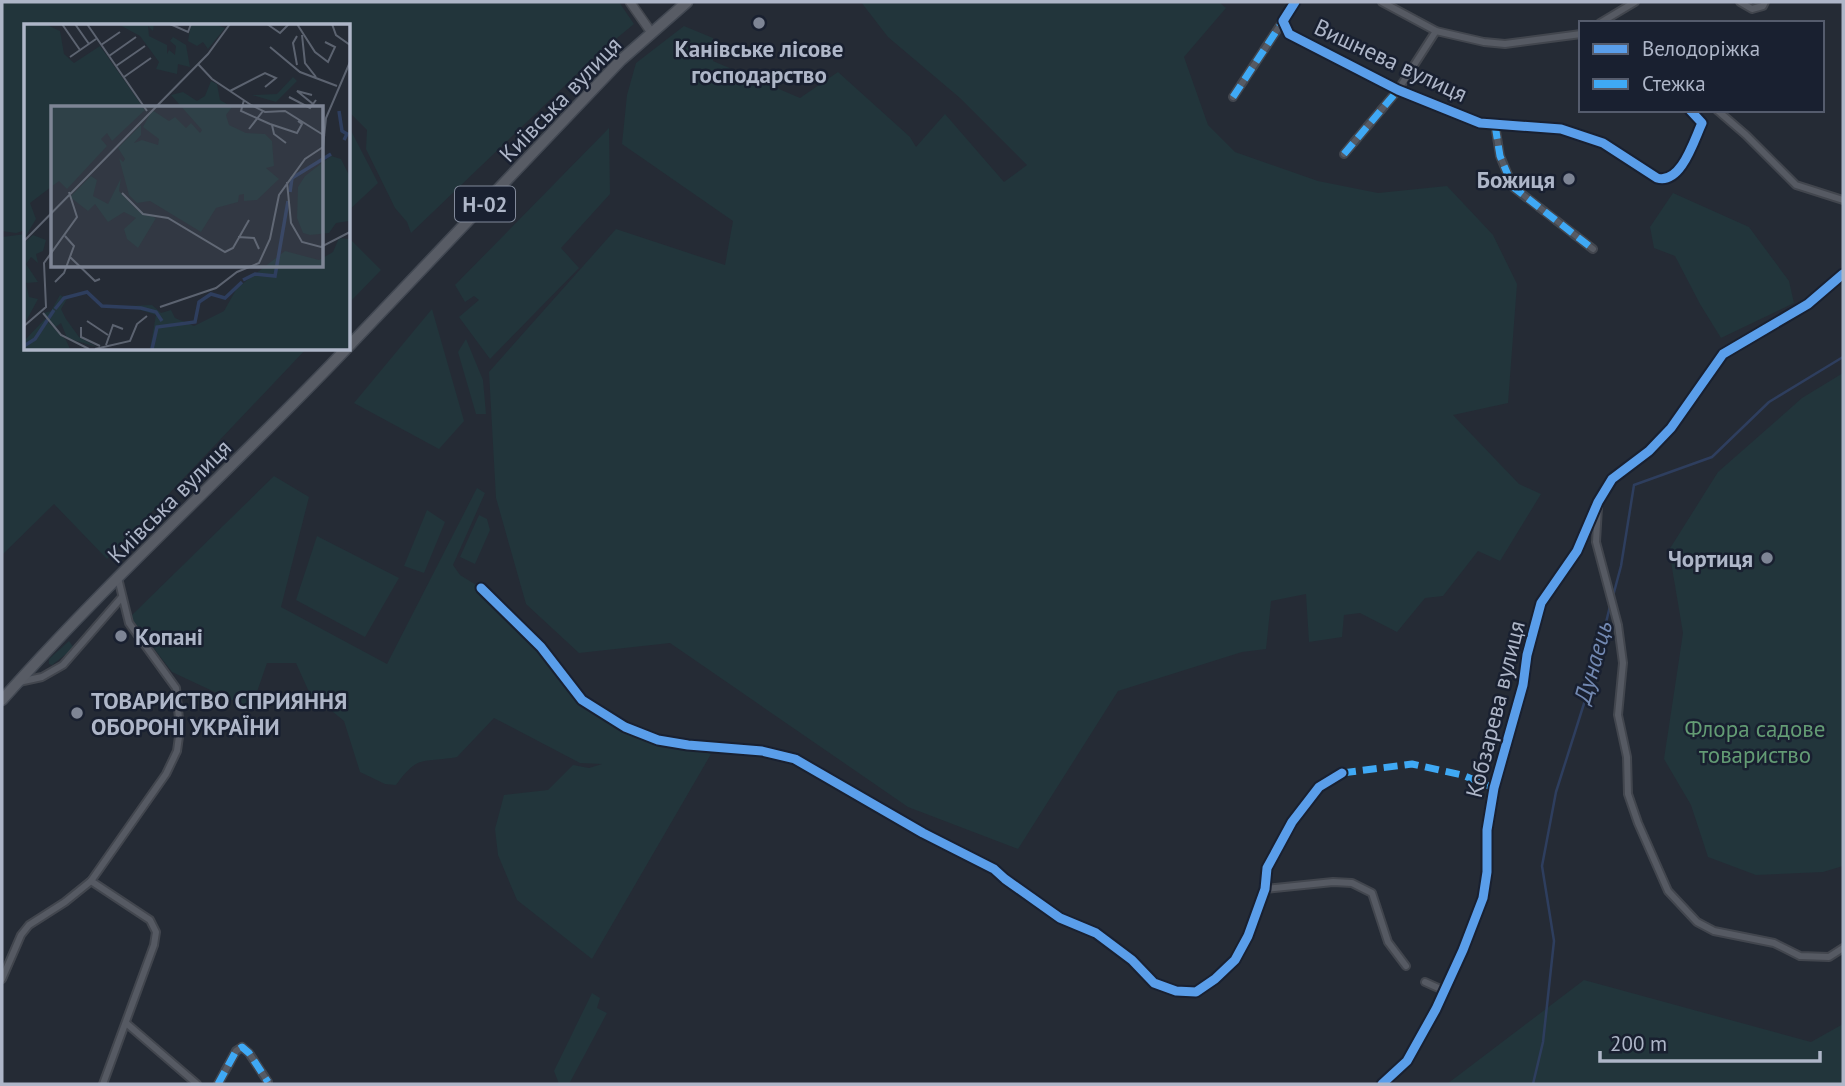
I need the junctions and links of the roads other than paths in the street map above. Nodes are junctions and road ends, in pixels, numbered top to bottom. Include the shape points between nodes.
1 (630, 2) edge
2 (687, 2) edge
3 (1295, 2) edge
4 (1382, 2) edge
5 (1635, 2) edge
6 (1741, 2) edge
7 (1765, 2) edge
8 (1283, 20) junction
9 (1603, 21) edge
10 (651, 32) junction
11 (1436, 32) junction
12 (1579, 36) edge
13 (1398, 90) junction
14 (1233, 97) dead end
15 (1692, 112) edge
16 (1719, 112) edge
17 (1495, 125) junction
18 (1344, 154) dead end
19 (1843, 200) edge
20 (1592, 249) dead end
21 (1843, 274) edge
22 (350, 346) edge
23 (346, 350) edge
24 (1598, 502) junction
25 (118, 578) junction
26 (481, 588) dead end
27 (122, 597) junction
28 (18, 682) junction
29 (2, 699) edge
30 (1342, 773) dead end
31 (91, 881) junction
32 (1265, 889) junction
33 (1843, 948) edge
34 (1406, 966) dead end
35 (2, 979) edge
36 (1425, 982) dead end
37 (1444, 990) junction
38 (126, 1023) junction
39 (268, 1082) dead end
40 (103, 1084) edge
41 (197, 1084) edge
42 (218, 1084) edge
43 (1382, 1084) edge

1 - 10 street
2 - 10 main road, Київська вулиця / Н-02
3 - 8 street, Вишнева вулиця
4 - 11 street
5 - 9 street
6 - 7 street via 1752,9
8 - 13 street, Вишнева вулиця via 1289,33
8 - 14 street
10 - 22 main road, Київська вулиця / Н-02
11 - 12 street via 1504,44
11 - 13 street
13 - 17 street, Вишнева вулиця
13 - 18 street
15 - 17 street, Вишнева вулиця via 1702,123 1681,166 1665,180 1603,143 1561,129
16 - 19 street via 1796,185
17 - 20 street via 1500,156 1513,187
21 - 24 street, Кобзарева вулиця via 1808,304 1723,354 1671,428 1612,479
23 - 25 main road, Київська вулиця / Н-02
24 - 33 street via 1596,542 1623,663 1618,715 1627,757 1628,794 1668,891 1697,922 1714,932 1774,943 1800,956 1829,957
24 - 37 street, Кобзарева вулиця via 1577,551 1541,603 1494,788 1483,898
25 - 27 street
25 - 28 main road, Київська вулиця / Н-02
26 - 32 street via 541,647 582,700 625,727 668,742 762,751 795,759 994,869 1060,918 1096,933 1154,983 1196,992 1214,979 1235,960
27 - 28 street via 63,665 42,677
27 - 31 street via 129,624 176,688 180,729 177,751 166,774
28 - 29 main road, Н-02
30 - 32 street via 1319,787 1292,822 1266,868
31 - 35 street via 29,925
31 - 38 street via 150,920 156,932
32 - 34 street via 1352,883 1373,893 1388,942
36 - 37 street
37 - 43 street, Кобзарева вулиця via 1406,1061
38 - 40 street
38 - 41 street
39 - 42 street via 242,1048

